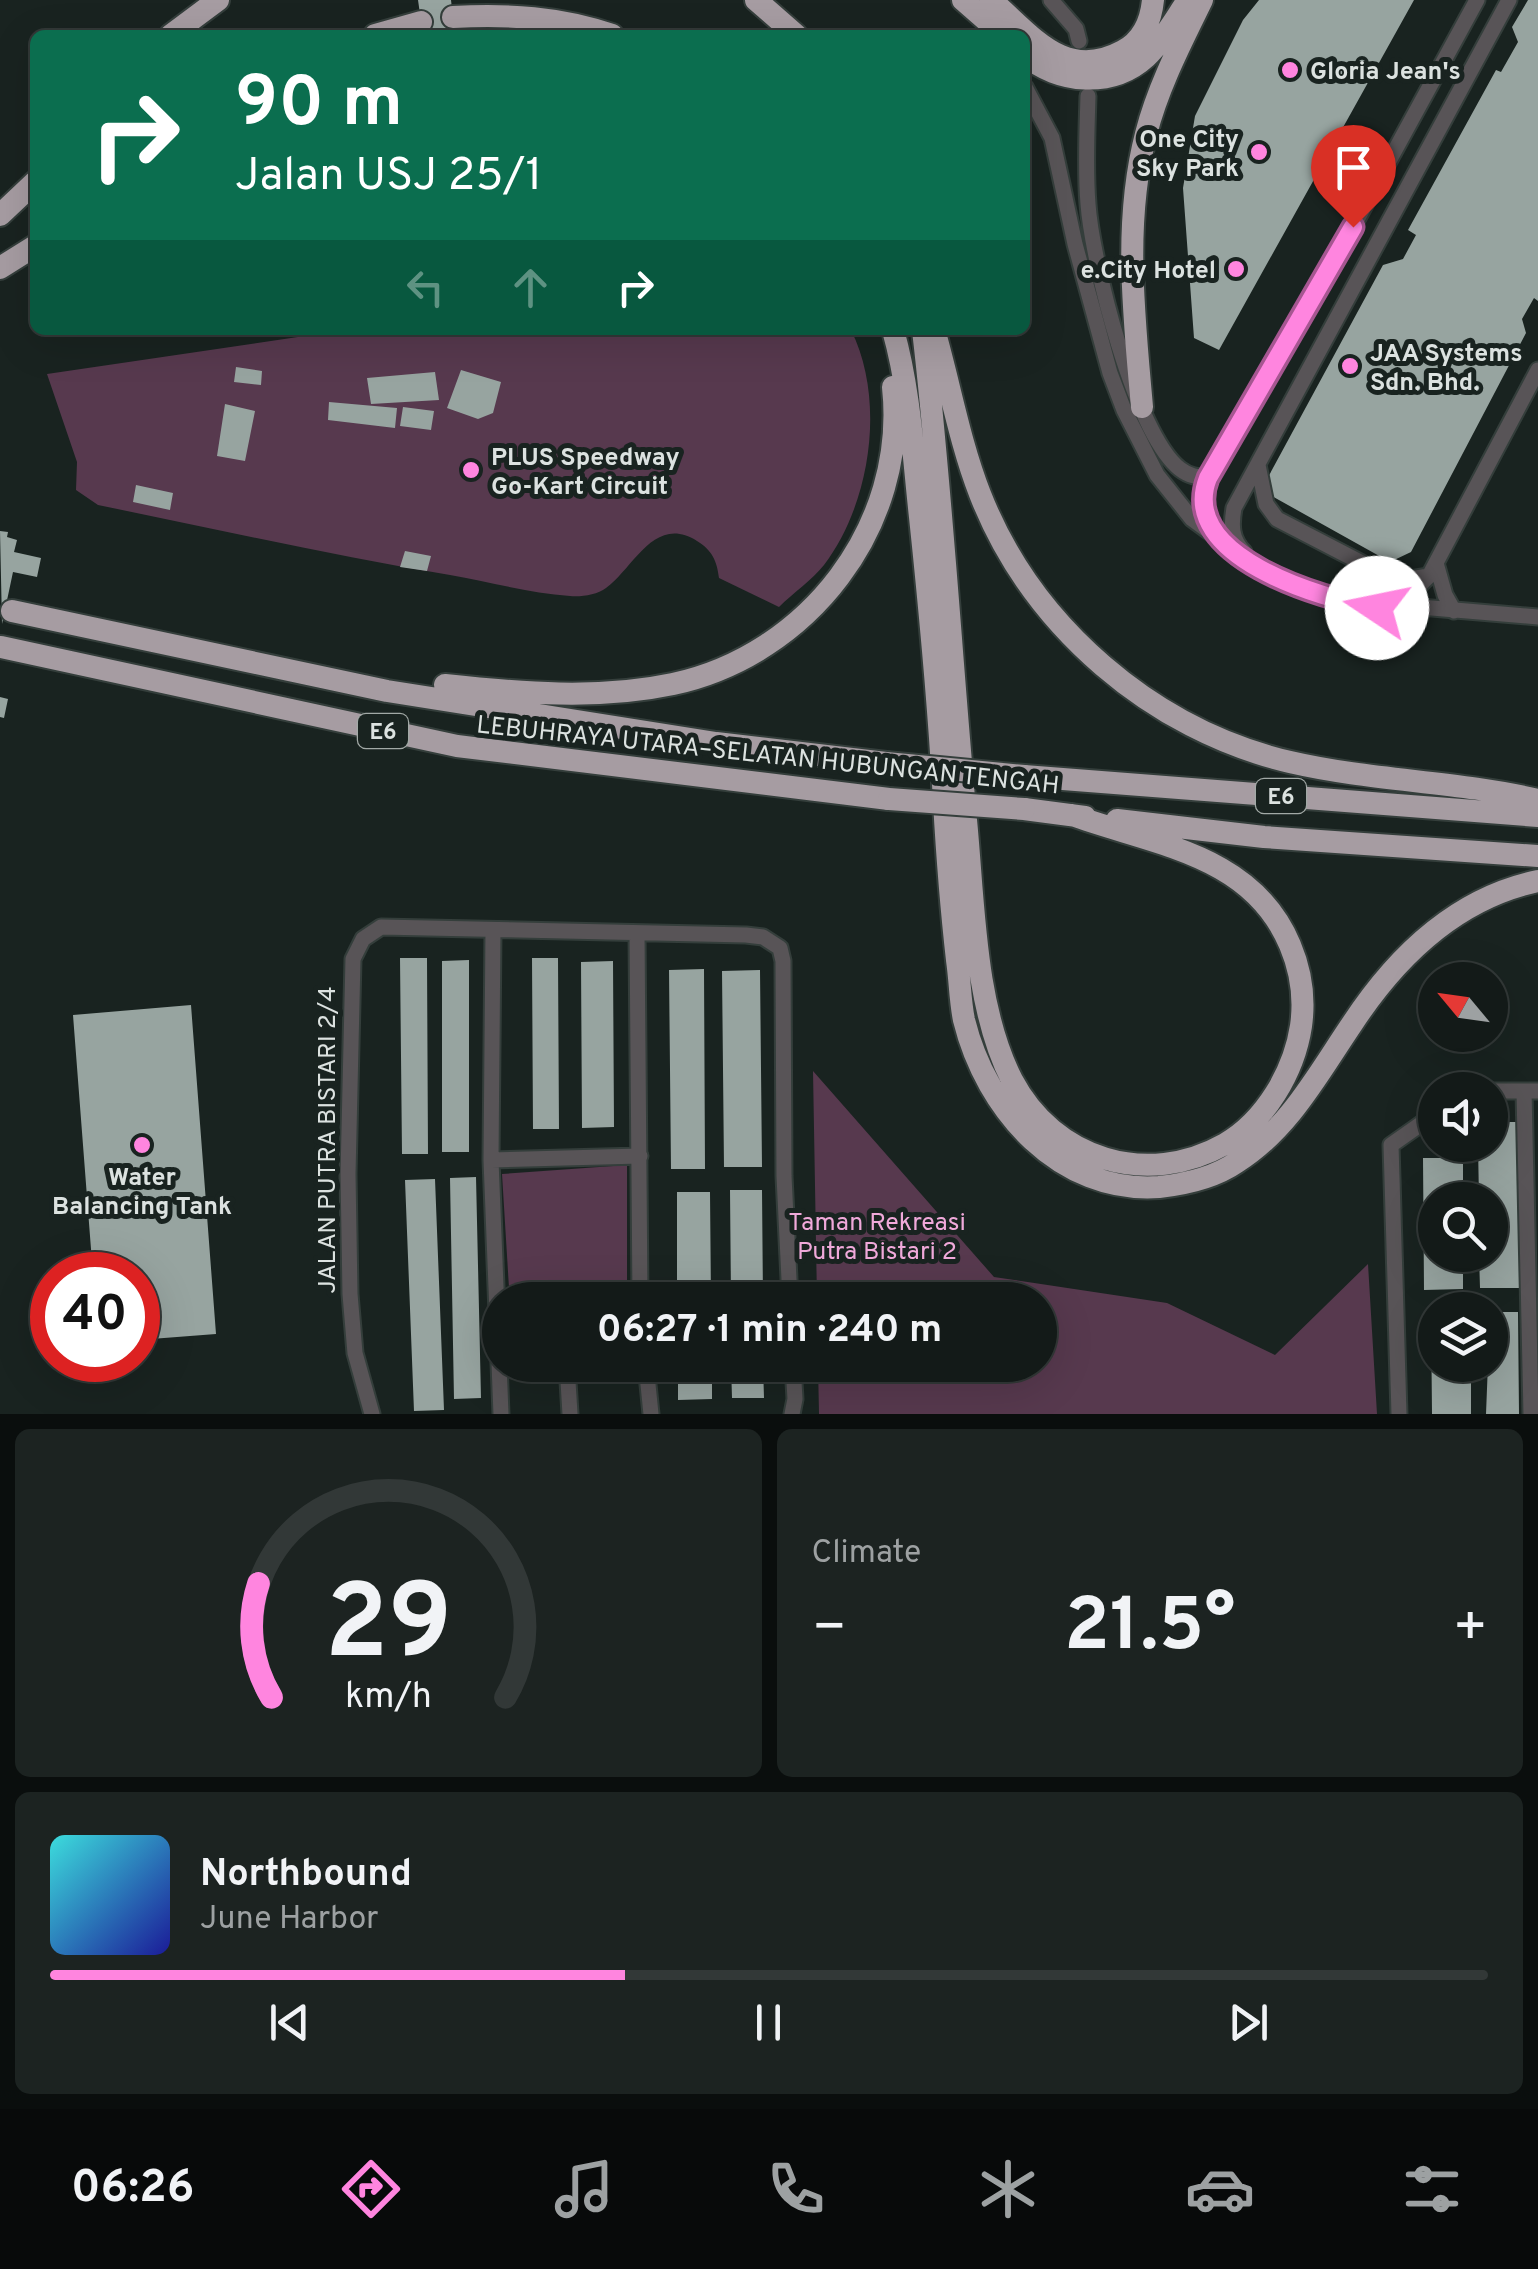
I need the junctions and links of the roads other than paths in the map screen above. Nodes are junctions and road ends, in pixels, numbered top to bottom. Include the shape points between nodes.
1 (218, 0) edge
2 (756, 0) edge
3 (947, 0) edge
4 (963, 0) edge
5 (991, 0) edge
6 (1050, 0) edge
7 (1153, 0) edge
8 (1188, 0) edge
9 (1202, 0) edge
10 (1477, 0) edge
11 (1509, 0) edge
12 (453, 17) dead end
13 (421, 22) dead end
14 (181, 30) edge
15 (393, 30) edge
16 (591, 30) edge
17 (790, 30) edge
18 (982, 30) edge
19 (998, 30) edge
20 (1023, 30) edge
21 (1030, 37) edge
22 (1078, 41) dead end
23 (1030, 58) edge
24 (1030, 96) edge
25 (1088, 96) dead end
26 (30, 187) edge
27 (0, 216) edge
28 (30, 249) edge
29 (0, 268) edge
30 (1362, 270) junction
31 (1324, 277) junction
32 (891, 335) edge
33 (892, 335) edge
34 (923, 335) edge
35 (935, 335) edge
36 (1538, 370) edge
37 (1142, 407) junction
38 (1258, 462) junction
39 (1208, 478) junction
40 (1214, 535) junction
41 (1256, 566) junction
42 (1433, 569) junction
43 (1398, 608) junction
44 (12, 612) dead end
45 (1454, 612) junction
46 (1538, 618) edge
47 (1, 647) edge
48 (387, 690) junction
49 (1538, 800) edge
50 (1072, 815) junction
51 (1538, 816) edge
52 (1538, 856) edge
53 (1538, 881) edge
54 (493, 930) junction
55 (637, 933) junction
56 (1531, 1091) edge
57 (1418, 1126) edge
58 (640, 1156) junction
59 (491, 1160) junction
60 (497, 1282) edge
61 (640, 1282) edge
62 (789, 1282) edge
63 (500, 1382) edge
64 (567, 1382) edge
65 (648, 1382) edge
66 (794, 1382) edge
67 (372, 1414) edge
68 (501, 1414) edge
69 (570, 1414) edge
70 (651, 1414) edge
71 (792, 1414) edge
72 (1398, 1414) edge
73 (1531, 1414) edge

1 - 14 highway
2 - 17 highway
3 - 18 street
4 - 19 highway
5 - 20 highway
6 - 22 street via 1076,29
7 - 21 highway via 1145,30 1110,58 1079,62
8 - 23 highway via 1147,56 1130,68 1094,79 1052,73
9 - 37 highway via 1174,58 1138,170 1132,226
10 - 31 street
11 - 30 street
12 - 16 highway via 542,18
13 - 15 highway
24 - 40 street via 1052,138 1088,294 1124,410 1156,475
25 - 37 street via 1094,244
26 - 27 highway
28 - 29 highway
30 - 31 street
30 - 38 street
31 - 39 street
32 - 48 highway via 891,458 880,502 858,552 796,625 752,654 674,684 572,694 436,684
33 - 53 highway via 909,409 964,1020 987,1080 1031,1140 1080,1173 1146,1188 1178,1185 1234,1165 1309,1091 1402,959 1469,908
34 - 50 highway via 969,855 984,986 1000,1051 1022,1098 1076,1145 1127,1165 1153,1167 1200,1156 1251,1125 1290,1064 1303,992 1294,954 1273,912 1241,880 1181,849
35 - 49 highway via 994,524 1052,612 1127,686 1170,716 1253,752
36 - 42 street
37 - 39 street via 1168,458
38 - 41 street via 1230,527
38 - 42 street via 1266,504 1277,519 1385,575 1402,580
39 - 40 street via 1203,514
40 - 41 street
41 - 43 street via 1344,603
42 - 43 street
42 - 45 street
43 - 45 street
44 - 48 highway, LEBUHRAYA UTARA–SELATAN HUBUNGAN TENGAH / E6
45 - 46 street
47 - 50 highway, LEBUHRAYA UTARA–SELATAN HUBUNGAN TENGAH / E6, bridge via 457,746
48 - 51 highway, LEBUHRAYA UTARA–SELATAN HUBUNGAN TENGAH / E6, bridge via 886,763
50 - 52 highway, LEBUHRAYA UTARA–SELATAN HUBUNGAN TENGAH / E6 via 1264,837
54 - 55 street
54 - 59 street
54 - 67 street, JALAN PUTRA BISTARI 2/4 via 381,927 363,939 353,959 350,1294 355,1353
55 - 58 street
55 - 62 street via 746,935 780,948
56 - 73 street
57 - 72 street via 1391,1145
58 - 59 street
58 - 61 street
59 - 60 street
63 - 68 street
64 - 69 street
65 - 70 street
66 - 71 street

